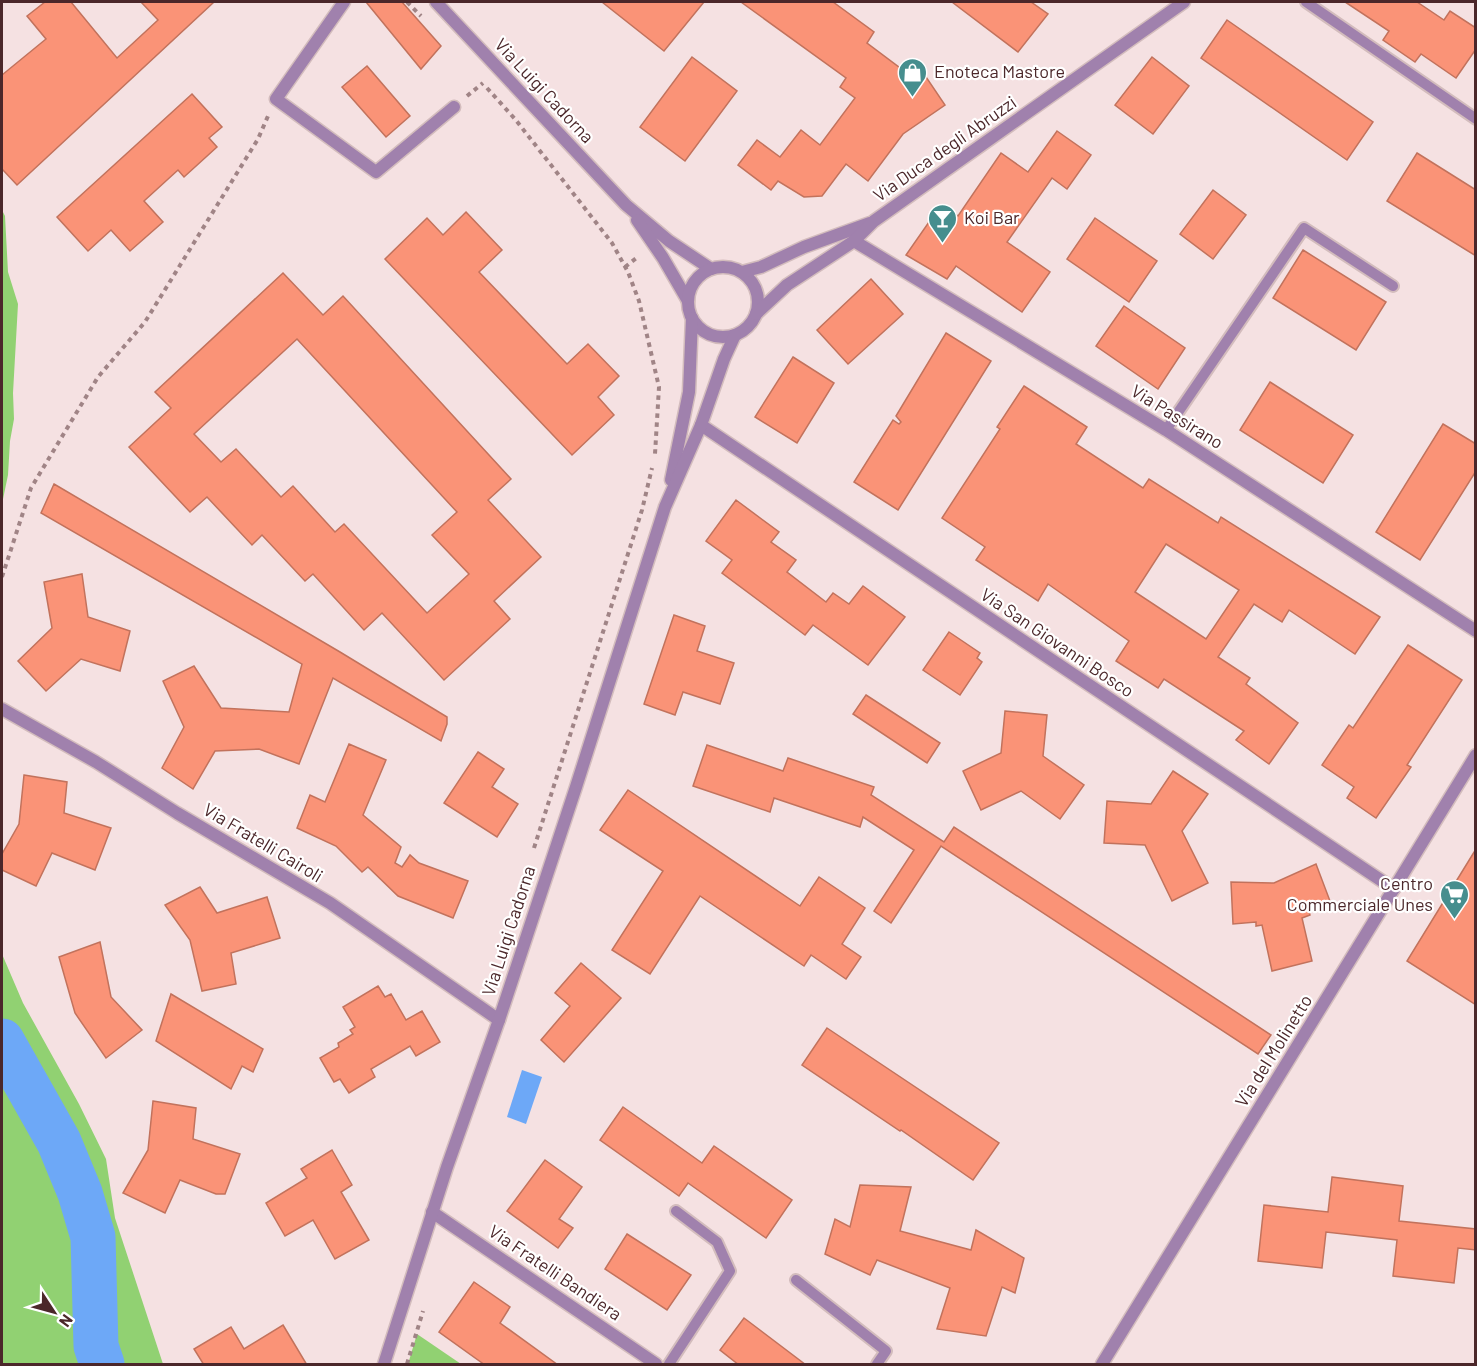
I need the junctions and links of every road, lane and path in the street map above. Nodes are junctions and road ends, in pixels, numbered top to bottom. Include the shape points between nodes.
1 (344, 2) edge
2 (407, 2) edge
3 (436, 2) edge
4 (1184, 2) edge
5 (1306, 2) edge
6 (422, 18) dead end
7 (476, 75) dead end
8 (276, 99) junction
9 (454, 107) dead end
10 (1476, 119) edge
11 (626, 205) junction
12 (874, 221) junction
13 (854, 241) junction
14 (626, 267) dead end
15 (711, 269) junction
16 (742, 272) junction
17 (1393, 286) dead end
18 (688, 301) junction
19 (756, 314) junction
20 (692, 318) junction
21 (735, 335) junction
22 (701, 425) junction
23 (1166, 430) junction
24 (665, 507) junction
25 (2, 577) edge
26 (1476, 631) edge
27 (2, 709) edge
28 (1476, 755) edge
29 (1394, 889) junction
30 (499, 1020) junction
31 (676, 1211) dead end
32 (432, 1212) junction
33 (796, 1280) dead end
34 (384, 1365) edge
35 (656, 1365) edge
36 (669, 1365) edge
37 (877, 1365) edge
38 (1102, 1365) edge

1 - 8 street
2 - 6 path
3 - 11 street, Via Luigi Cadorna
4 - 12 street, Via Duca degli Abruzzi
5 - 10 lane
7 - 14 path via 612,243
8 - 9 street via 376,172
8 - 25 path via 258,139 145,322 98,377 31,488
11 - 15 street, Via Luigi Cadorna
11 - 18 street, Via Luigi Cadorna
12 - 13 street, Via Duca degli Abruzzi
12 - 16 street, Via Duca degli Abruzzi
13 - 19 street, Via Duca degli Abruzzi via 787,285
13 - 23 street, Via Passirano
15 - 16 street via 722,267
15 - 18 street via 695,281
16 - 19 street via 756,291
17 - 23 lane via 1304,228
18 - 20 street
19 - 21 street
20 - 21 street via 697,326 715,336
20 - 24 street, Via Luigi Cadorna via 689,392
21 - 22 street, Via Luigi Cadorna
22 - 24 street, Via Luigi Cadorna
22 - 29 street, Via San Giovanni Bosco
23 - 26 street, Via Passirano
24 - 30 street, Via Luigi Cadorna
27 - 30 street, Via Fratelli Cairoli via 330,903
28 - 29 street, Via del Molinetto
29 - 38 street, Via del Molinetto
30 - 32 street, Via Luigi Cadorna
31 - 36 lane via 717,1242 730,1270
32 - 34 street, Via Luigi Cadorna
32 - 35 street, Via Fratelli Bandiera
33 - 37 lane via 886,1351

